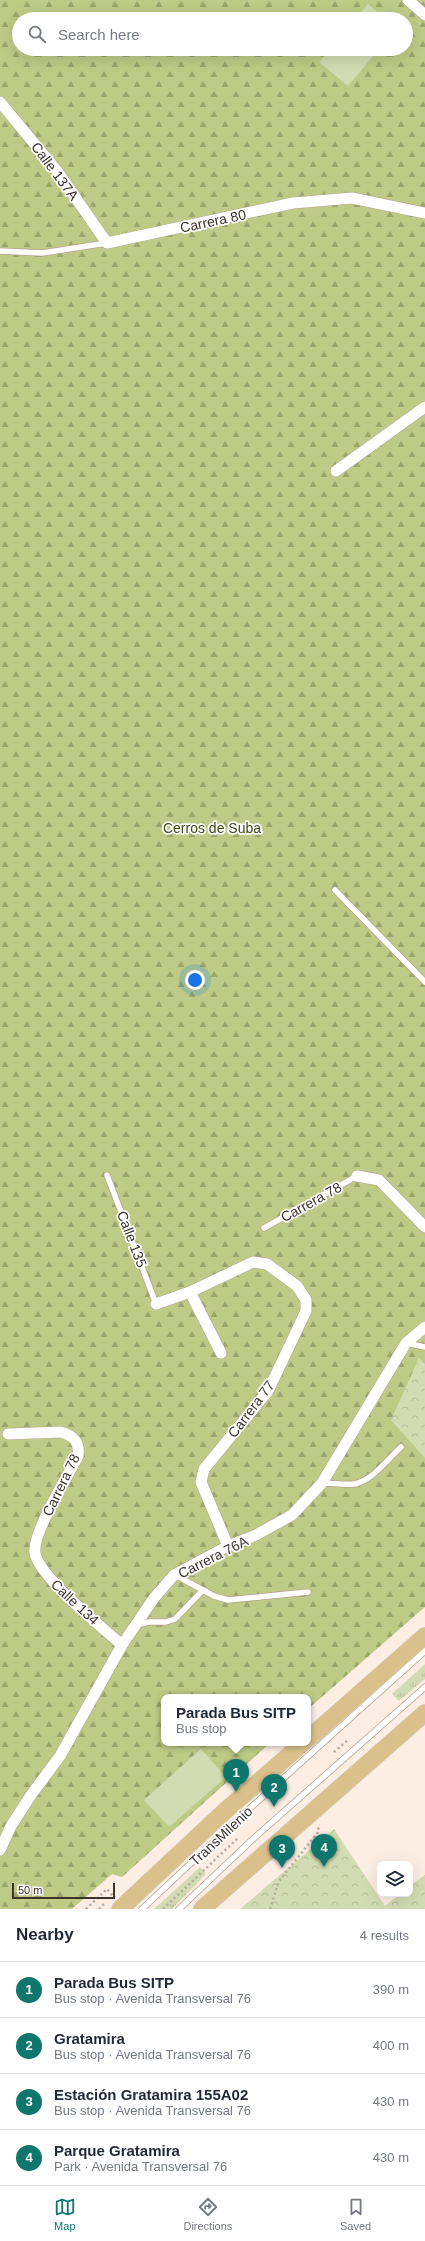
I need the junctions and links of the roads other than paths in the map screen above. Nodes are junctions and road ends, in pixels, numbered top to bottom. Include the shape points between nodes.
1 (408, 0) edge
2 (425, 15) edge
3 (0, 102) edge
4 (425, 213) edge
5 (107, 243) junction
6 (0, 251) edge
7 (425, 407) edge
8 (336, 471) dead end
9 (335, 890) dead end
10 (425, 982) edge
11 (107, 1175) dead end
12 (357, 1176) joint
13 (425, 1227) edge
14 (264, 1228) dead end
15 (190, 1292) junction
16 (156, 1304) joint
17 (425, 1327) edge
18 (406, 1343) junction
19 (425, 1347) edge
20 (222, 1352) dead end
21 (8, 1434) dead end
22 (401, 1447) dead end
23 (322, 1483) junction
24 (228, 1546) junction
25 (35, 1552) joint
26 (174, 1575) junction
27 (203, 1590) junction
28 (308, 1592) dead end
29 (135, 1626) junction
30 (425, 1636) edge
31 (122, 1645) junction
32 (425, 1651) edge
33 (425, 1687) edge
34 (425, 1713) edge
35 (311, 1736) edge
36 (300, 1746) edge
37 (0, 1850) edge
38 (120, 1909) edge
39 (142, 1909) edge
40 (179, 1909) edge
41 (202, 1909) edge

1 - 2 street
3 - 5 street, Calle 137A via 57,171
4 - 5 street, Carrera 80 via 352,198 293,203
5 - 6 lane, Carrera 80 via 42,253
7 - 8 street
9 - 10 lane
11 - 16 lane, Calle 135
12 - 13 street via 379,1180
12 - 14 lane, Carrera 78
15 - 16 street
15 - 20 street
15 - 24 street, Carrera 77 via 253,1262 267,1264 297,1286 306,1300 306,1311 268,1391 204,1469 200,1482
17 - 18 street, Carrera 76A
18 - 19 lane
18 - 23 street, Carrera 76A
21 - 25 street, Carrera 78 via 61,1432 76,1440 79,1448 78,1456 40,1529
22 - 23 lane via 364,1480 354,1484
23 - 24 street, Carrera 76A via 292,1515 256,1535
24 - 26 street, Carrera 76A
25 - 31 street, Calle 134 via 48,1577
26 - 27 lane
26 - 29 street, Carrera 76A
27 - 28 lane via 228,1600
27 - 29 lane via 175,1619
29 - 31 street, Carrera 76A
30 - 35 main road
31 - 37 street, Carrera 76A via 60,1756 15,1820
32 - 39 lane, TransMilenio
33 - 40 lane, TransMilenio via 253,1839
34 - 41 main road
36 - 38 main road

